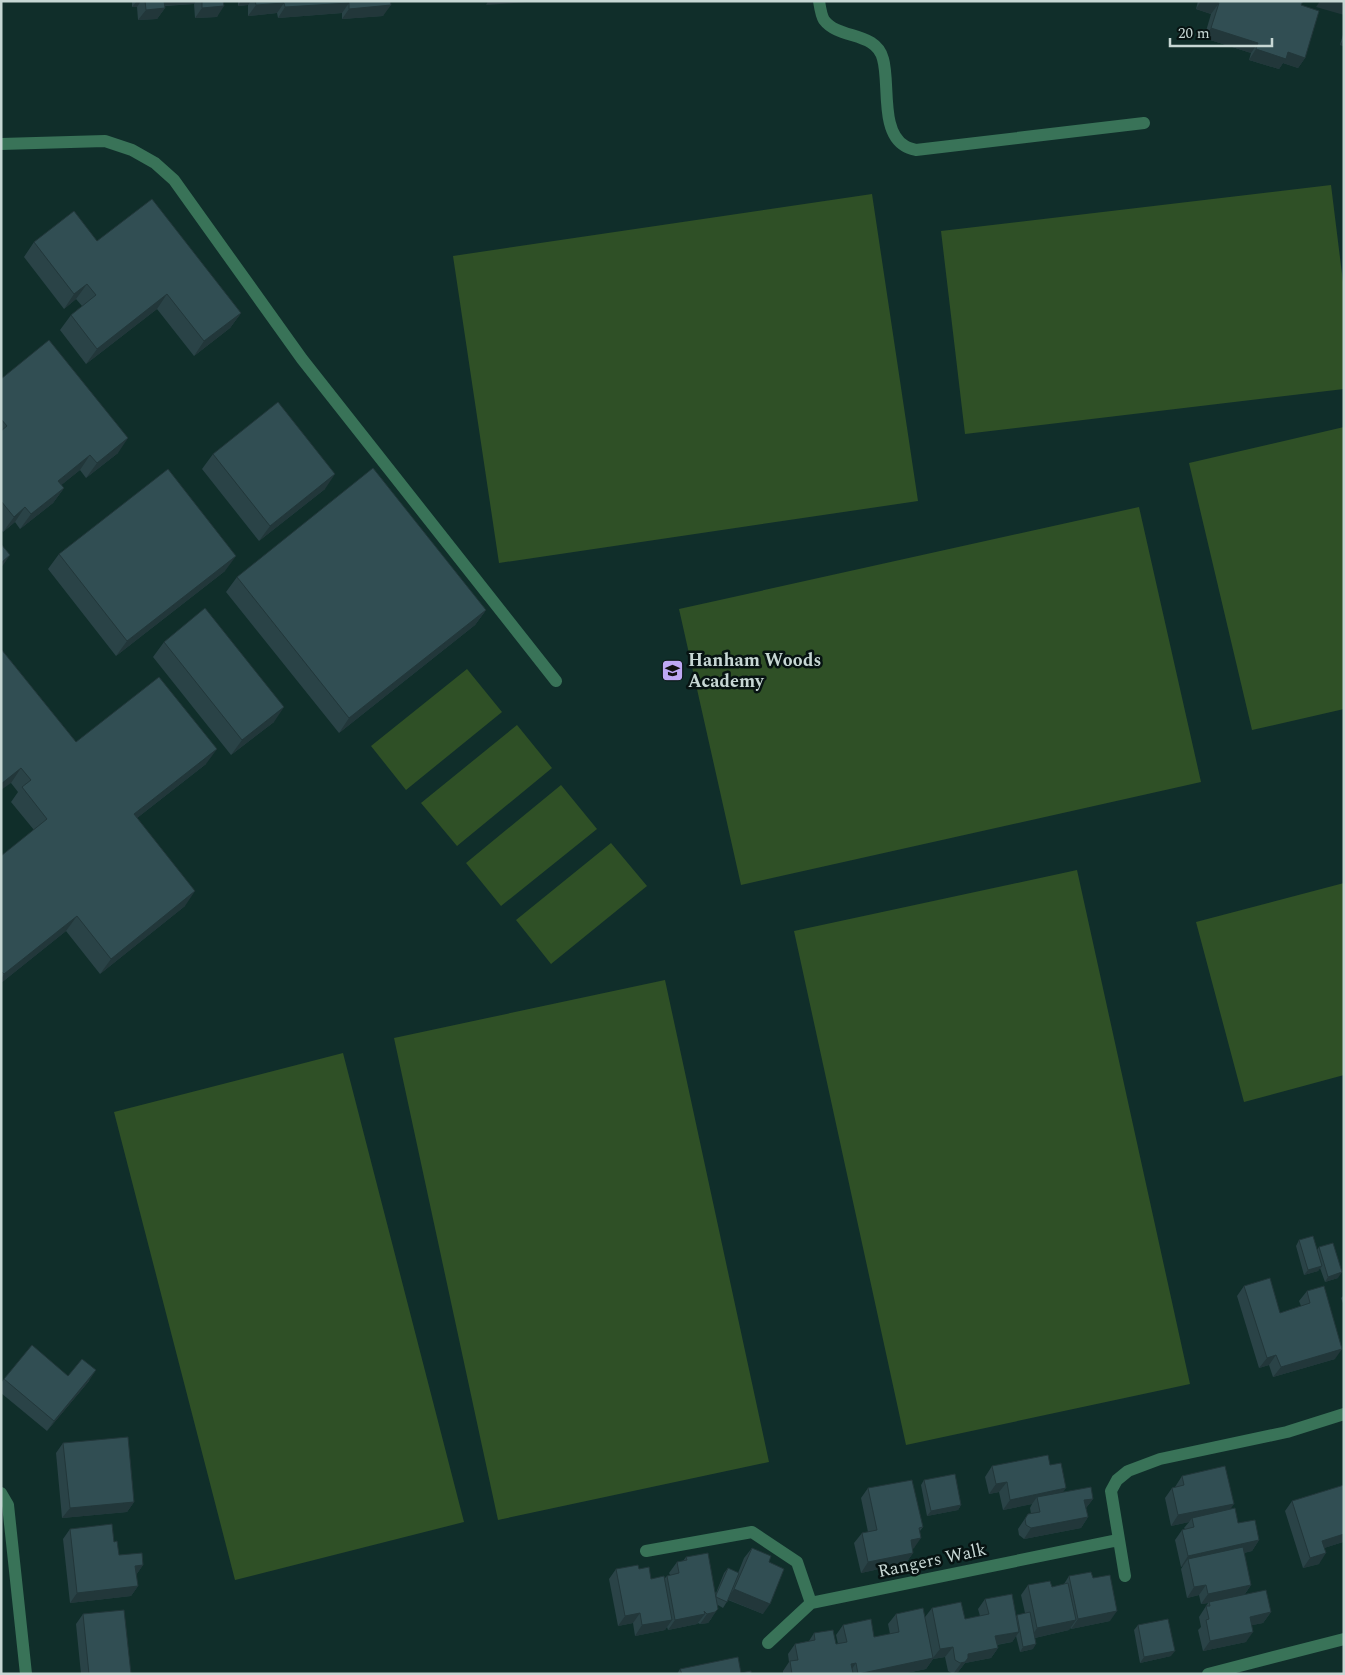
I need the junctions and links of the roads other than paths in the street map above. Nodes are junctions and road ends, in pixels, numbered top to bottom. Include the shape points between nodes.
1 (818, 1) edge
2 (1144, 123) dead end
3 (1, 144) edge
4 (556, 681) dead end
5 (1344, 1414) edge
6 (1, 1493) edge
7 (1118, 1540) junction
8 (646, 1551) dead end
9 (1125, 1576) dead end
10 (811, 1603) junction
11 (1344, 1639) edge
12 (768, 1643) dead end
13 (26, 1674) edge
14 (1208, 1674) edge

1 - 2 street via 828,23 866,39 875,45 883,58 889,120 894,136 904,146 916,150
3 - 4 street via 105,142 132,150 155,163 174,180 302,359
5 - 7 street via 1287,1432 1160,1459 1128,1471 1117,1480 1111,1491
6 - 13 street via 8,1505
7 - 9 street
7 - 10 street, Rangers Walk
8 - 10 street via 752,1532 797,1562
10 - 12 street
11 - 14 street

